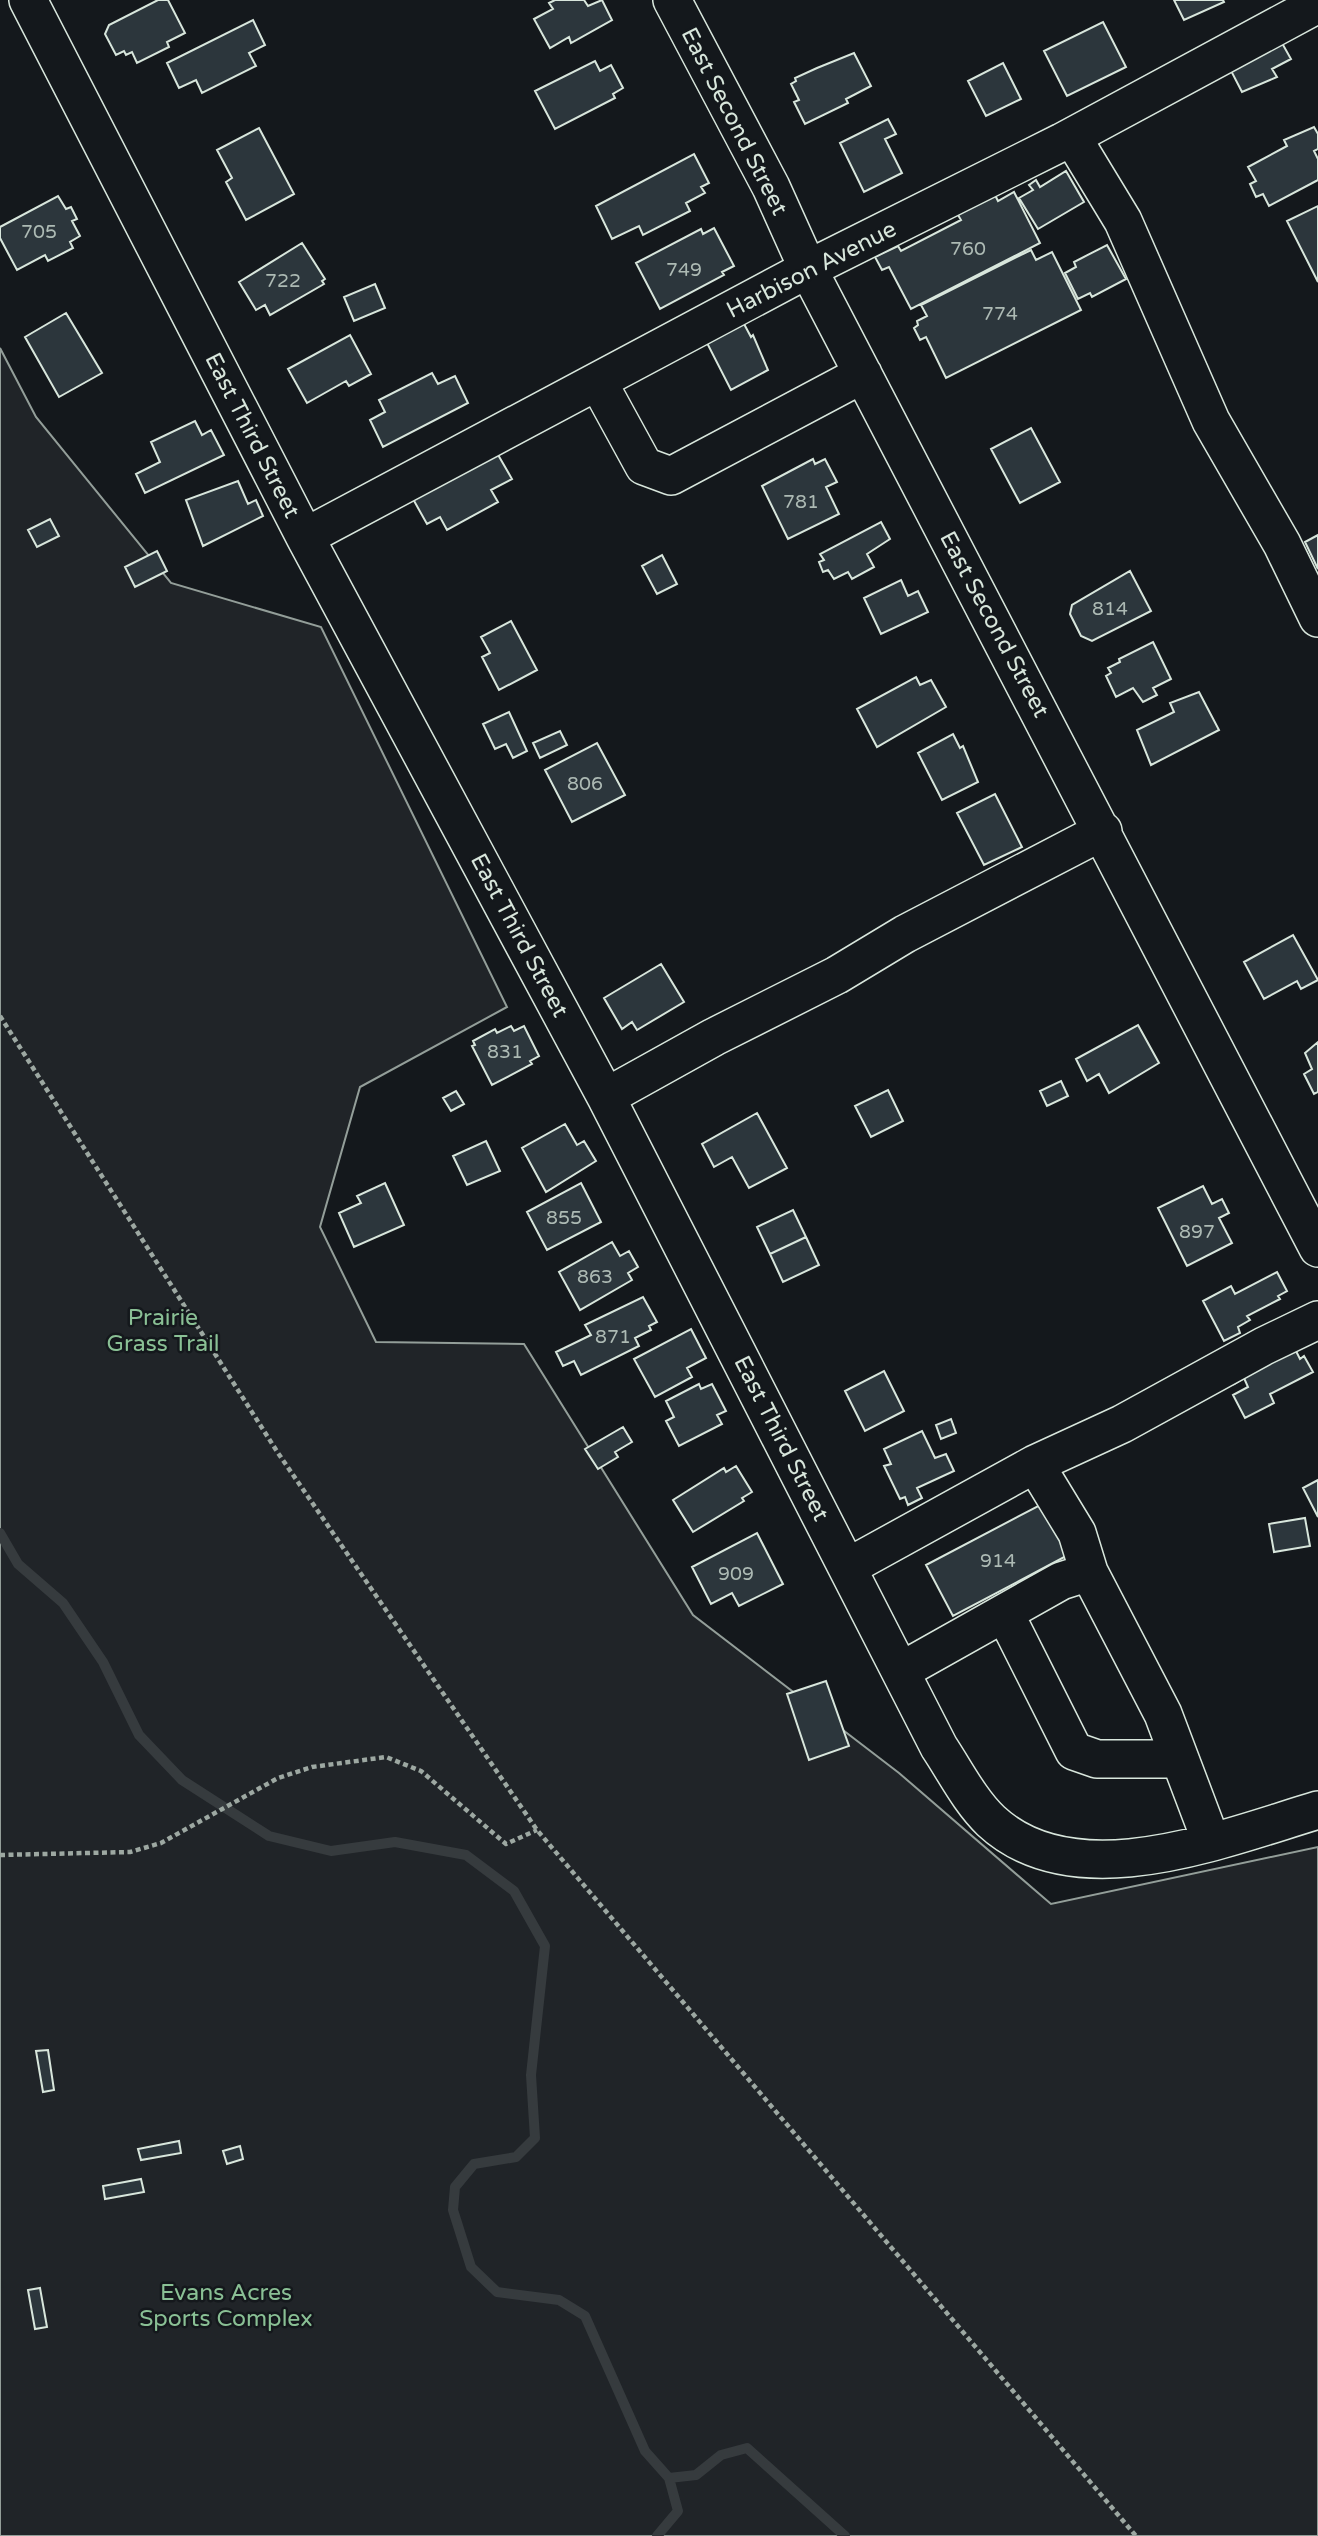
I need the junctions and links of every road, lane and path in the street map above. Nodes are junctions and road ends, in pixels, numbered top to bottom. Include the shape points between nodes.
1 (28, 0) edge
2 (673, 0) edge
3 (1318, 4) edge
4 (1072, 136) junction
5 (808, 269) junction
6 (863, 374) junction
7 (598, 382) junction
8 (305, 537) junction
9 (1318, 618) edge
10 (1103, 831) junction
11 (0, 1017) edge
12 (606, 1097) junction
13 (1318, 1248) edge
14 (1318, 1320) edge
15 (1035, 1464) junction
16 (848, 1567) junction
17 (1089, 1572) junction
18 (1005, 1614) junction
19 (901, 1671) junction
20 (1180, 1759) junction
21 (1318, 1810) edge
22 (537, 1830) junction
23 (1210, 1840) junction
24 (0, 1855) edge
25 (1136, 2536) edge

1 - 8 street, East Third Street
2 - 5 street, East Second Street via 771,187
3 - 4 street, Harbison Avenue
4 - 5 street, Harbison Avenue
4 - 9 street via 1123,221 1210,421 1282,544
5 - 6 street, East Second Street
5 - 7 street, Harbison Avenue
6 - 7 street via 671,476 643,466
6 - 10 street, East Second Street
7 - 8 street, Harbison Avenue
8 - 12 street, East Third Street
10 - 12 street
10 - 13 street, East Second Street
11 - 22 path via 278,1453
12 - 16 street, East Third Street
14 - 15 street via 1122,1424
15 - 16 street
15 - 17 street via 1077,1533
16 - 19 street, East Third Street
17 - 18 street via 1061,1581
17 - 20 street via 1163,1714
18 - 19 street
18 - 20 street via 1074,1751 1097,1759
19 - 23 street, East Third Street via 939,1747 990,1820 1011,1836 1035,1849 1097,1859 1135,1857
20 - 23 street
21 - 23 street, East Third Street
22 - 24 path via 506,1844 421,1771 386,1757 312,1766 278,1778 178,1834 130,1852
22 - 25 path

